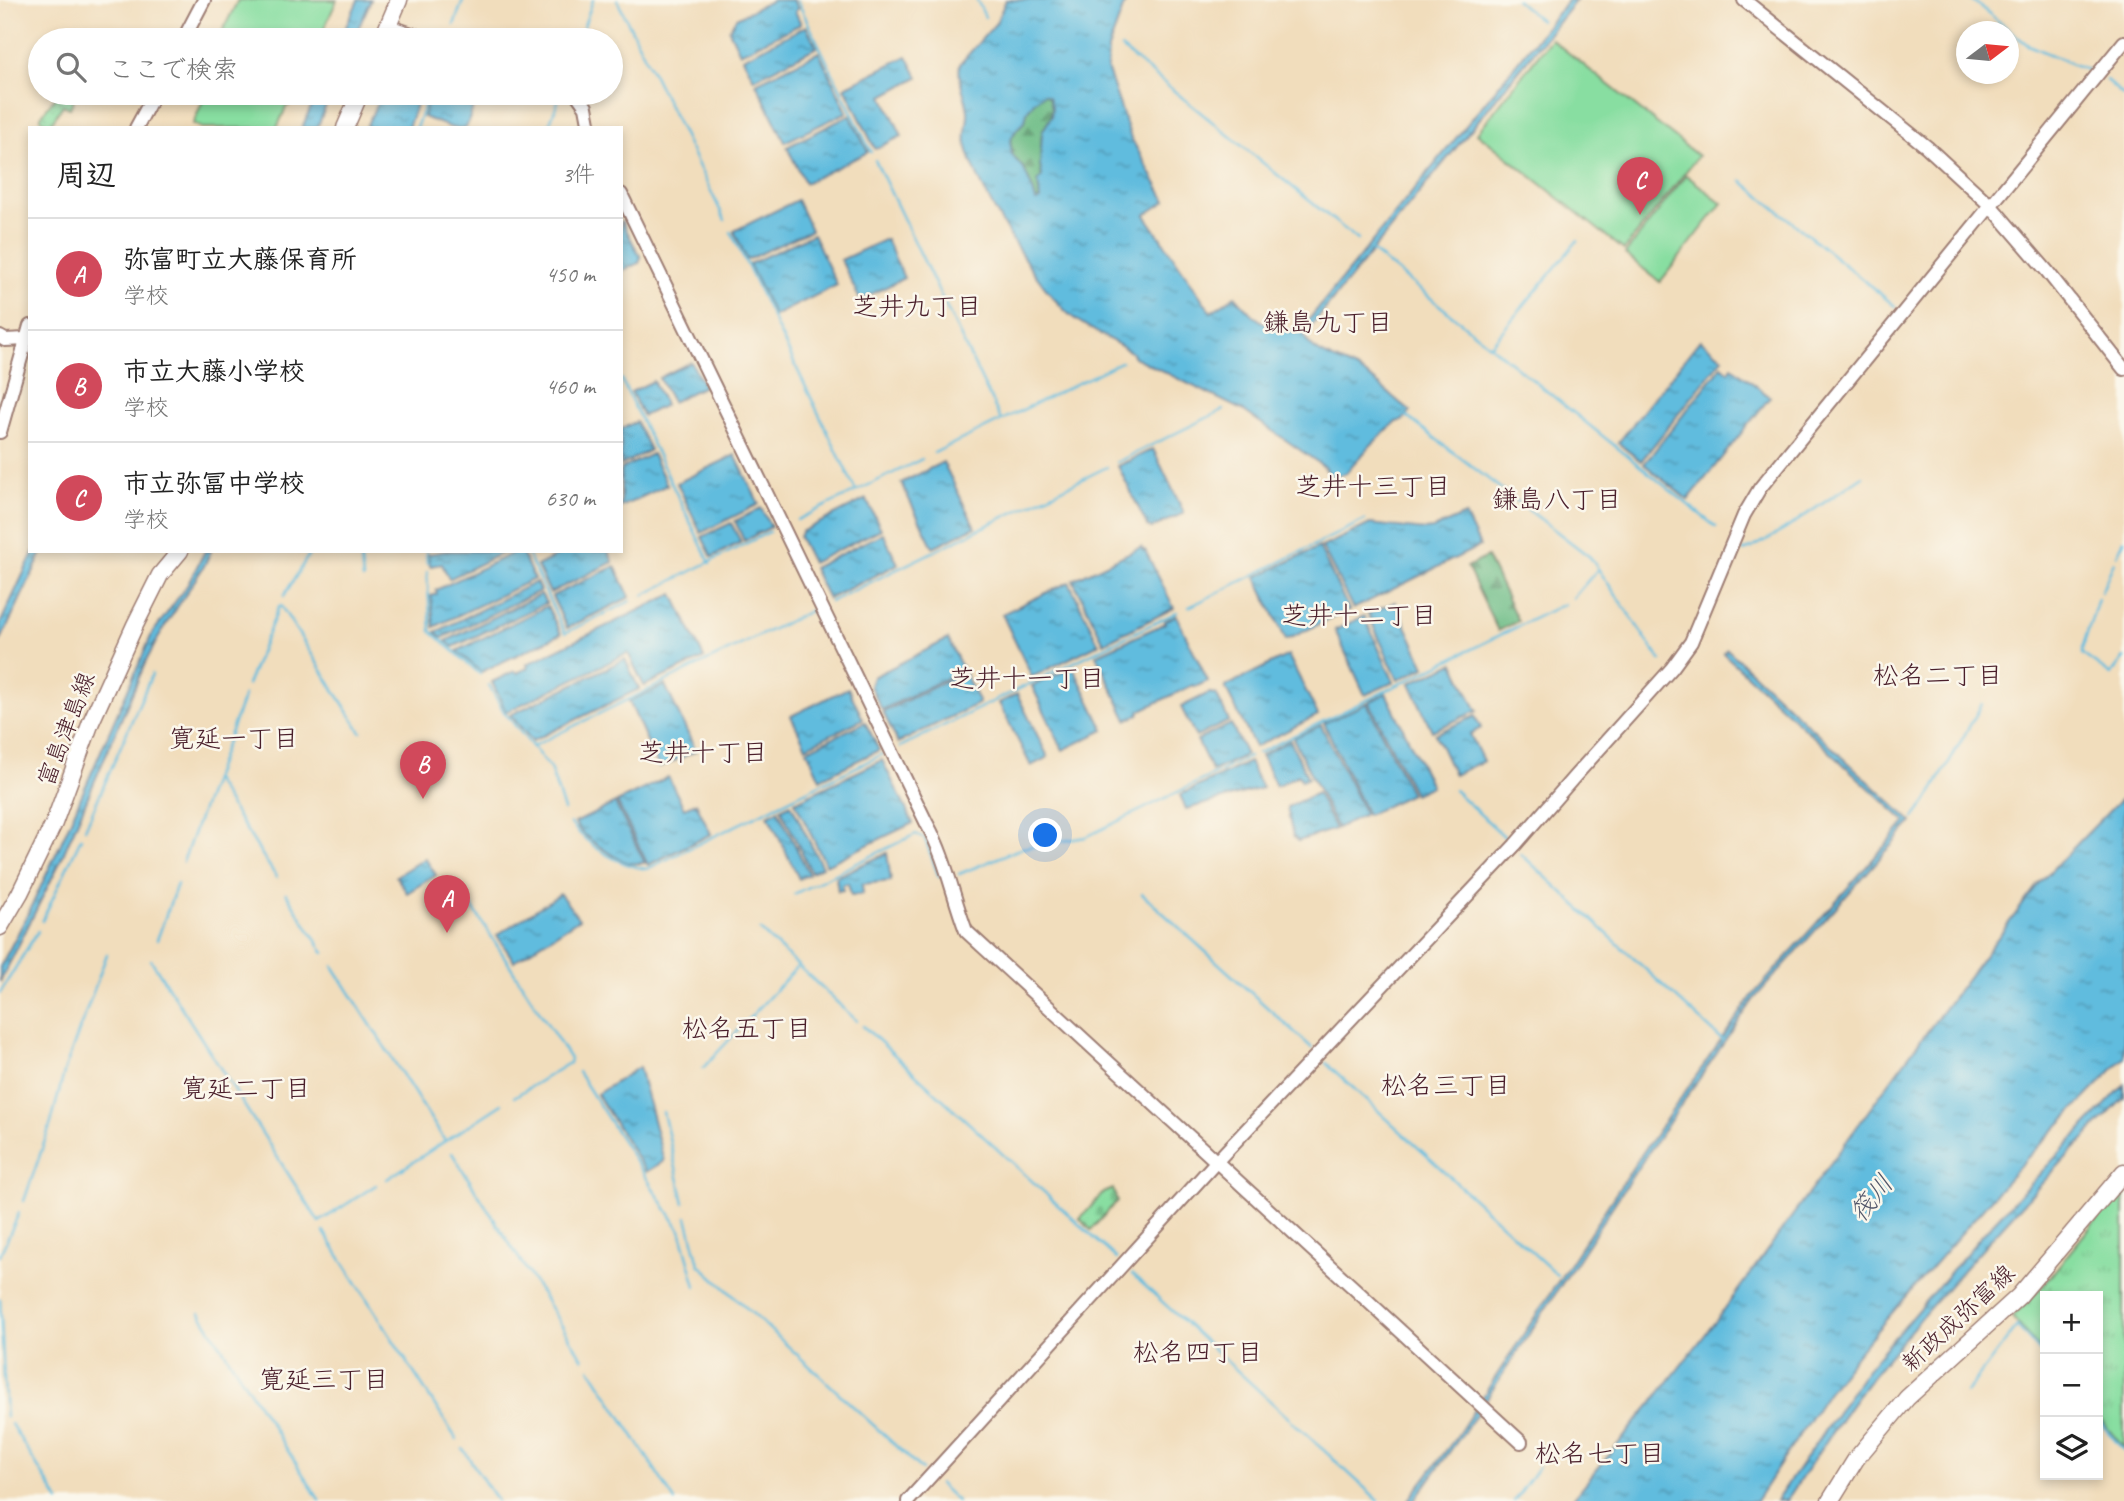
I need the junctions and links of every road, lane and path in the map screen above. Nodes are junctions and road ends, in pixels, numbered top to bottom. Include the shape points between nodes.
1 (204, 0) edge
2 (399, 0) edge
3 (1744, 0) edge
4 (189, 28) edge
5 (387, 28) edge
6 (2124, 42) edge
7 (148, 105) edge
8 (355, 105) edge
9 (585, 105) edge
10 (137, 126) edge
11 (346, 126) edge
12 (590, 126) edge
13 (623, 198) edge
14 (1991, 206) junction
15 (28, 333) edge
16 (2, 343) edge
17 (2124, 369) edge
18 (0, 432) edge
19 (178, 553) edge
20 (0, 927) edge
21 (1216, 1162) junction
22 (2124, 1172) edge
23 (1521, 1442) dead end
24 (908, 1501) edge
25 (1830, 1501) edge

1 - 4 street
2 - 5 main road
3 - 14 street via 1927,147
6 - 14 street
7 - 10 street
8 - 11 main road
9 - 12 street
13 - 21 street via 940,847 966,931
14 - 17 street
14 - 21 street via 1760,488 1744,515 1691,642 1672,668 1515,845
15 - 16 street
15 - 18 street
19 - 20 main road, 富島津島線 via 160,575 135,625 91,722 54,823
21 - 23 street
21 - 24 street
22 - 25 main road, 新政成弥富線 via 2019,1296 1907,1398 1856,1459

